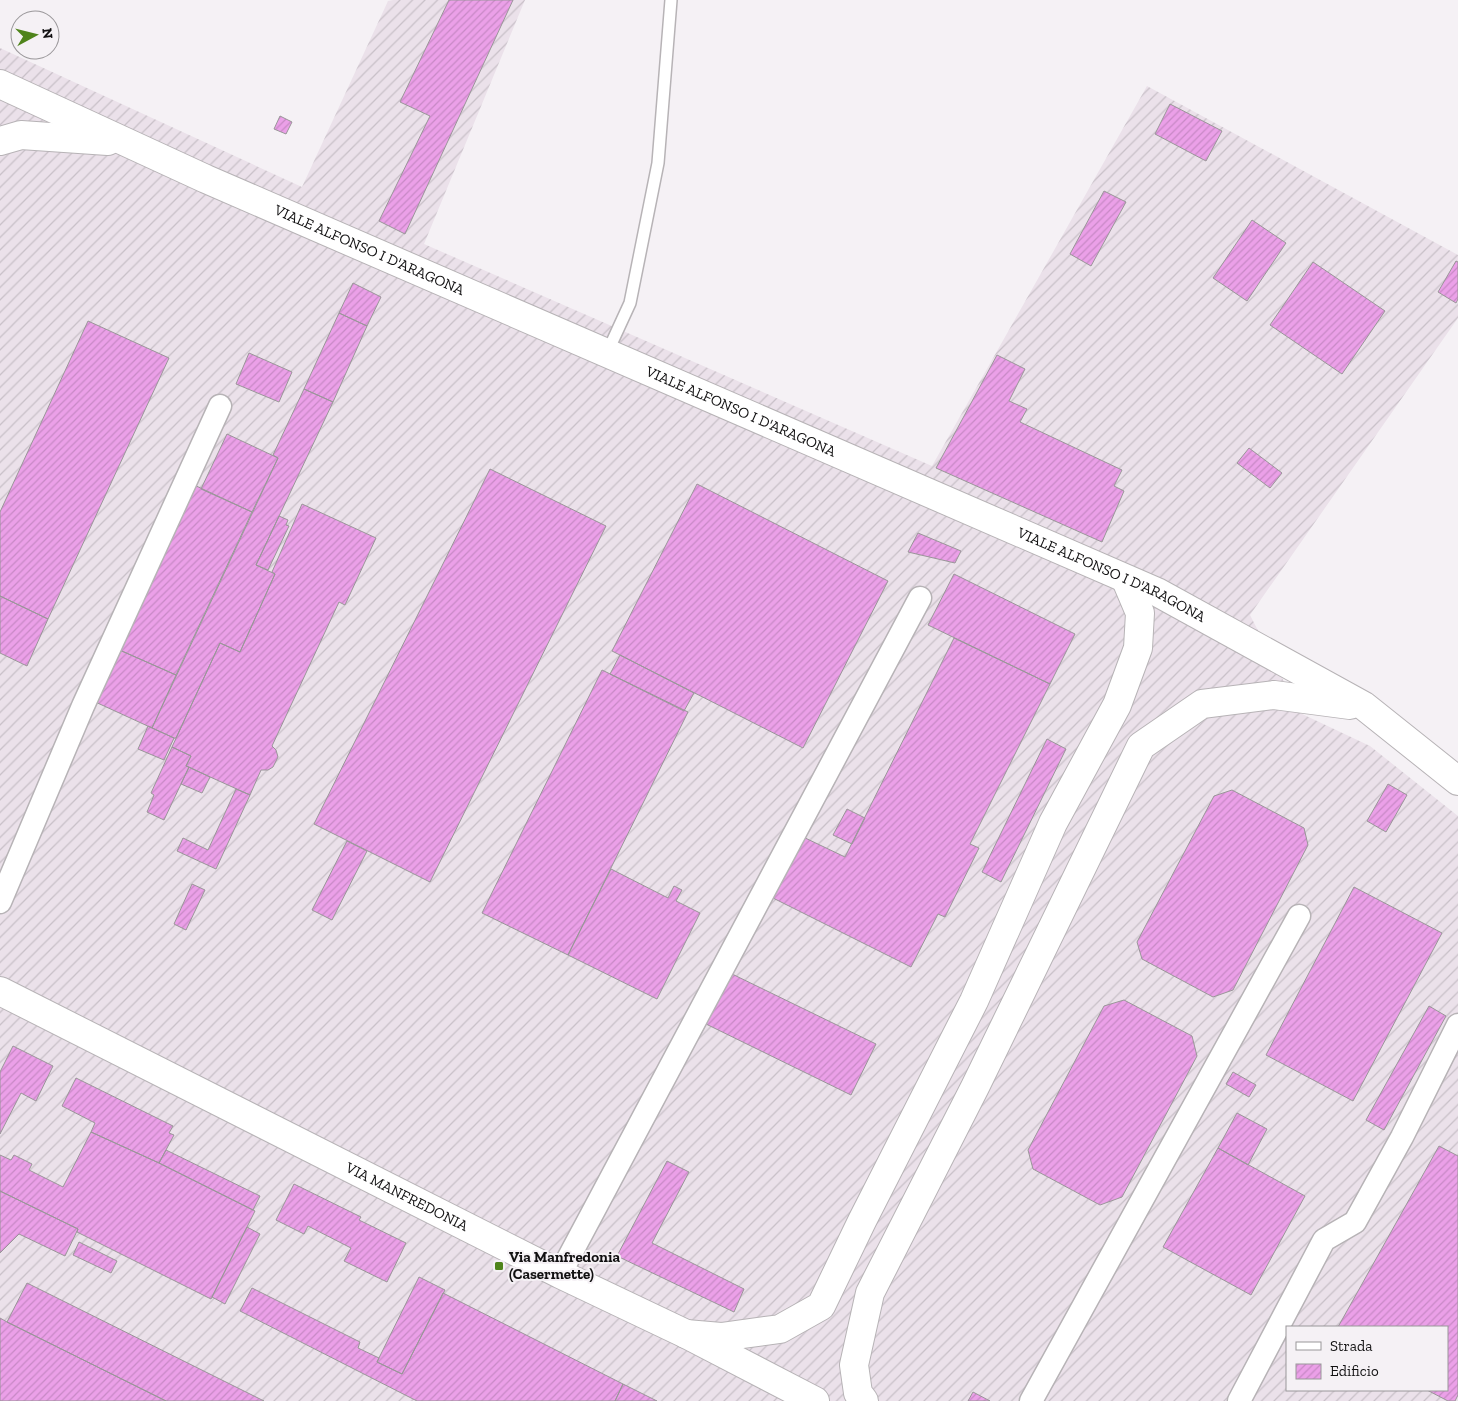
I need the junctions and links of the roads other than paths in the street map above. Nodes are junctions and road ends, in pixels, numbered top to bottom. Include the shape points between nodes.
1 (671, 0) edge
2 (0, 84) edge
3 (0, 141) edge
4 (124, 142) junction
5 (607, 353) junction
6 (220, 406) dead end
7 (1126, 580) junction
8 (920, 598) dead end
9 (1364, 706) junction
10 (1458, 781) edge
11 (0, 902) edge
12 (1299, 916) dead end
13 (0, 991) edge
14 (1458, 1025) edge
15 (560, 1274) junction
16 (686, 1334) junction
17 (802, 1398) edge
18 (864, 1401) edge
19 (1031, 1401) edge
20 (1238, 1401) edge

1 - 5 lane via 658,163 630,303
2 - 4 main road, VIALE ALFONSO I D'ARAGONA
3 - 4 main road via 21,135
4 - 5 main road, VIALE ALFONSO I D'ARAGONA
5 - 7 main road, VIALE ALFONSO I D'ARAGONA
6 - 11 street via 83,706
7 - 9 main road, VIALE ALFONSO I D'ARAGONA via 1157,592
7 - 16 main road via 1140,613 1138,648 1118,705 1053,824 974,1001 821,1306 780,1330 721,1337
8 - 15 street
9 - 10 main road, VIALE ALFONSO I D'ARAGONA
9 - 18 main road via 1274,695 1202,704 1141,746 975,1087 870,1293 854,1365 858,1393
12 - 19 street
13 - 15 main road, VIA MANFREDONIA
14 - 20 street via 1355,1222 1324,1240
15 - 16 main road, VIA MANFREDONIA
16 - 17 main road, VIA MANFREDONIA

